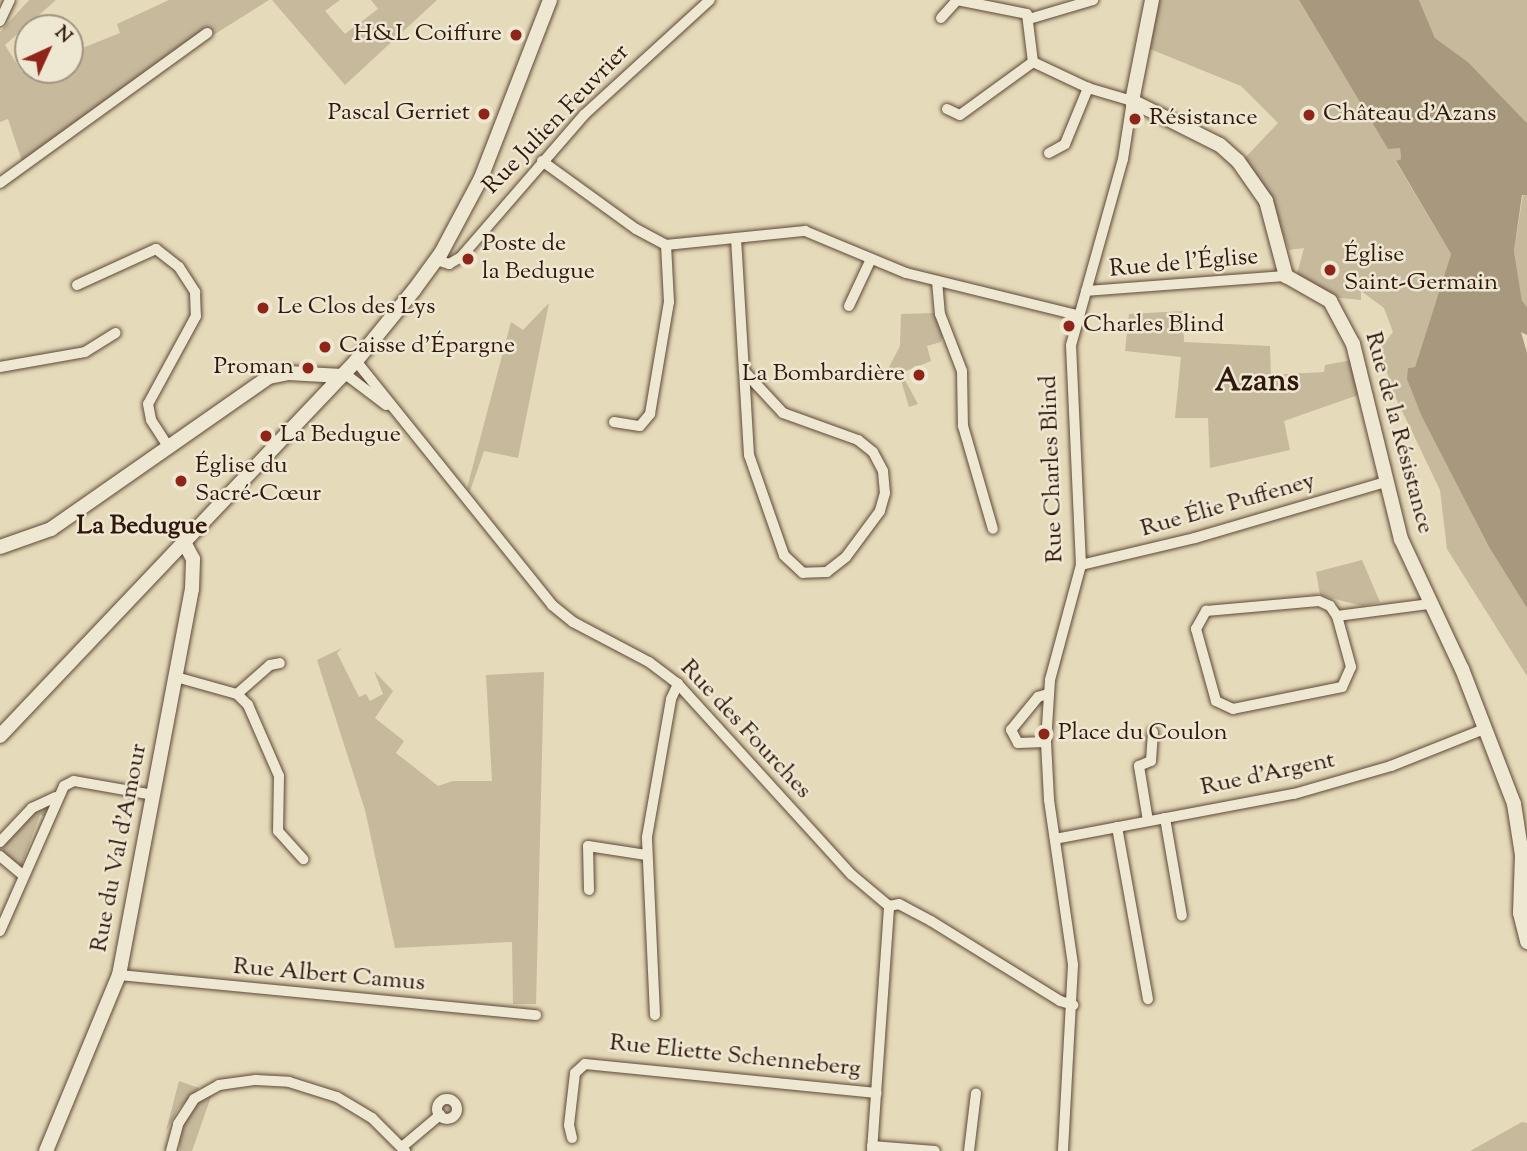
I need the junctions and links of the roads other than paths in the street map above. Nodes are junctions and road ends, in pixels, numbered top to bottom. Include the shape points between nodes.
1 (10, 0) edge
2 (550, 0) edge
3 (710, 0) edge
4 (1093, 0) edge
5 (1152, 0) edge
6 (941, 18) dead end
7 (1029, 19) junction
8 (0, 22) edge
9 (206, 33) dead end
10 (1033, 62) junction
11 (1088, 88) junction
12 (1132, 101) junction
13 (947, 109) dead end
14 (1049, 153) dead end
15 (542, 161) junction
16 (0, 183) edge
17 (736, 238) junction
18 (666, 245) junction
19 (436, 260) junction
20 (872, 260) junction
21 (1286, 276) junction
22 (937, 281) junction
23 (77, 285) dead end
24 (1086, 291) junction
25 (849, 306) dead end
26 (1077, 315) junction
27 (116, 332) dead end
28 (356, 361) junction
29 (0, 367) edge
30 (744, 372) junction
31 (343, 374) junction
32 (391, 409) junction
33 (614, 422) dead end
34 (169, 447) junction
35 (1385, 482) junction
36 (993, 529) dead end
37 (185, 544) junction
38 (0, 547) edge
39 (1081, 565) junction
40 (1430, 604) junction
41 (1337, 616) junction
42 (280, 663) dead end
43 (176, 677) junction
44 (678, 684) junction
45 (237, 694) junction
46 (1048, 694) junction
47 (1484, 729) junction
48 (1153, 732) dead end
49 (0, 736) edge
50 (1045, 742) junction
51 (153, 795) junction
52 (56, 797) junction
53 (1164, 818) junction
54 (1148, 821) junction
55 (1117, 827) junction
56 (1055, 839) junction
57 (0, 842) edge
58 (646, 855) junction
59 (0, 856) edge
60 (303, 859) dead end
61 (23, 875) junction
62 (589, 890) dead end
63 (889, 906) junction
64 (1182, 916) dead end
65 (0, 931) edge
66 (1527, 942) edge
67 (118, 975) junction
68 (1148, 999) dead end
69 (1073, 1005) junction
70 (536, 1015) dead end
71 (655, 1015) dead end
72 (877, 1093) junction
73 (975, 1093) dead end
74 (440, 1115) dead end
75 (572, 1139) dead end
76 (872, 1148) edge
77 (403, 1149) edge
78 (46, 1151) edge
79 (171, 1151) edge
80 (935, 1151) edge
81 (969, 1151) edge
82 (1063, 1151) edge

1 - 8 street
2 - 19 street via 481,178
3 - 15 street, Rue Julien Feuvrier via 596,103
4 - 7 street
5 - 12 street, Rue Charles Blind
6 - 7 street via 957,0 1021,12
7 - 10 street
9 - 16 street
10 - 11 street
10 - 13 street via 960,115
11 - 12 street
11 - 14 street via 1065,144
12 - 21 street via 1220,145 1238,161 1266,201
12 - 24 street, Rue Charles Blind via 1123,159
15 - 18 street via 636,229
15 - 19 street, Rue Julien Feuvrier via 457,260 449,264
17 - 18 street
17 - 20 street via 805,231
17 - 30 street
18 - 33 street via 669,302 650,414 640,426
19 - 28 street
20 - 22 street
20 - 25 street
21 - 24 street, Rue de l'Église
21 - 35 street, Rue de la Résistance via 1330,301 1347,330
22 - 26 street
22 - 36 street via 940,314 960,359 963,426
23 - 34 street via 156,249 174,262 195,292 196,316 148,404 151,420
24 - 26 street, Rue Charles Blind
26 - 39 street, Rue Charles Blind via 1071,345
27 - 29 street via 85,352
28 - 31 street
28 - 32 street, Rue des Fourches
30 - 30 street via 783,413 858,440 879,461 885,483 880,511 846,556 827,572 803,573 784,555 749,455
31 - 32 street, Rue des Fourches
31 - 34 street via 270,377
31 - 37 street
32 - 44 street, Rue des Fourches via 552,605
34 - 38 street via 51,529
35 - 39 street, Rue Élie Puffeney via 1195,538
35 - 40 street, Rue de la Résistance via 1401,539
37 - 43 street, Rue du Val d'Amour via 191,552 194,576
37 - 49 street
39 - 46 street, Rue Charles Blind
40 - 41 street
40 - 47 street, Rue de la Résistance
41 - 41 street via 1319,601 1206,611 1196,629 1216,701 1233,709 1342,687 1351,667
42 - 45 street via 271,665
43 - 45 street
43 - 51 street, Rue du Val d'Amour
44 - 58 street via 659,760
44 - 63 street, Rue des Fourches via 821,844
45 - 60 street via 253,712 279,776 278,831
46 - 50 street, Rue Charles Blind
46 - 50 street via 1038,697 1011,730 1018,743
47 - 53 street, Rue d'Argent via 1339,782
47 - 66 street, Rue de la Résistance via 1518,821 1520,913
48 - 54 street via 1150,761 1139,766
50 - 56 street, Rue Charles Blind
51 - 52 street via 74,781
51 - 67 street, Rue du Val d'Amour
52 - 57 street via 32,808
52 - 61 street
53 - 54 street, Rue d'Argent
53 - 64 street
54 - 55 street, Rue d'Argent
55 - 56 street, Rue d'Argent
55 - 68 street
56 - 69 street, Rue Charles Blind via 1072,947
58 - 62 street via 588,846
58 - 71 street
59 - 61 street
61 - 65 street
63 - 69 street, Rue des Fourches via 898,905 931,920 1060,1002
63 - 72 street
67 - 70 street, Rue Albert Camus
67 - 78 street, Rue du Val d'Amour
69 - 82 street, Rue Charles Blind
72 - 75 street, Rue Eliette Schenneberg via 585,1064 575,1073 569,1125
72 - 76 street
73 - 81 street
74 - 77 street
76 - 80 street
77 - 79 street via 372,1118 337,1097 289,1082 256,1080 219,1085 194,1098 178,1124

